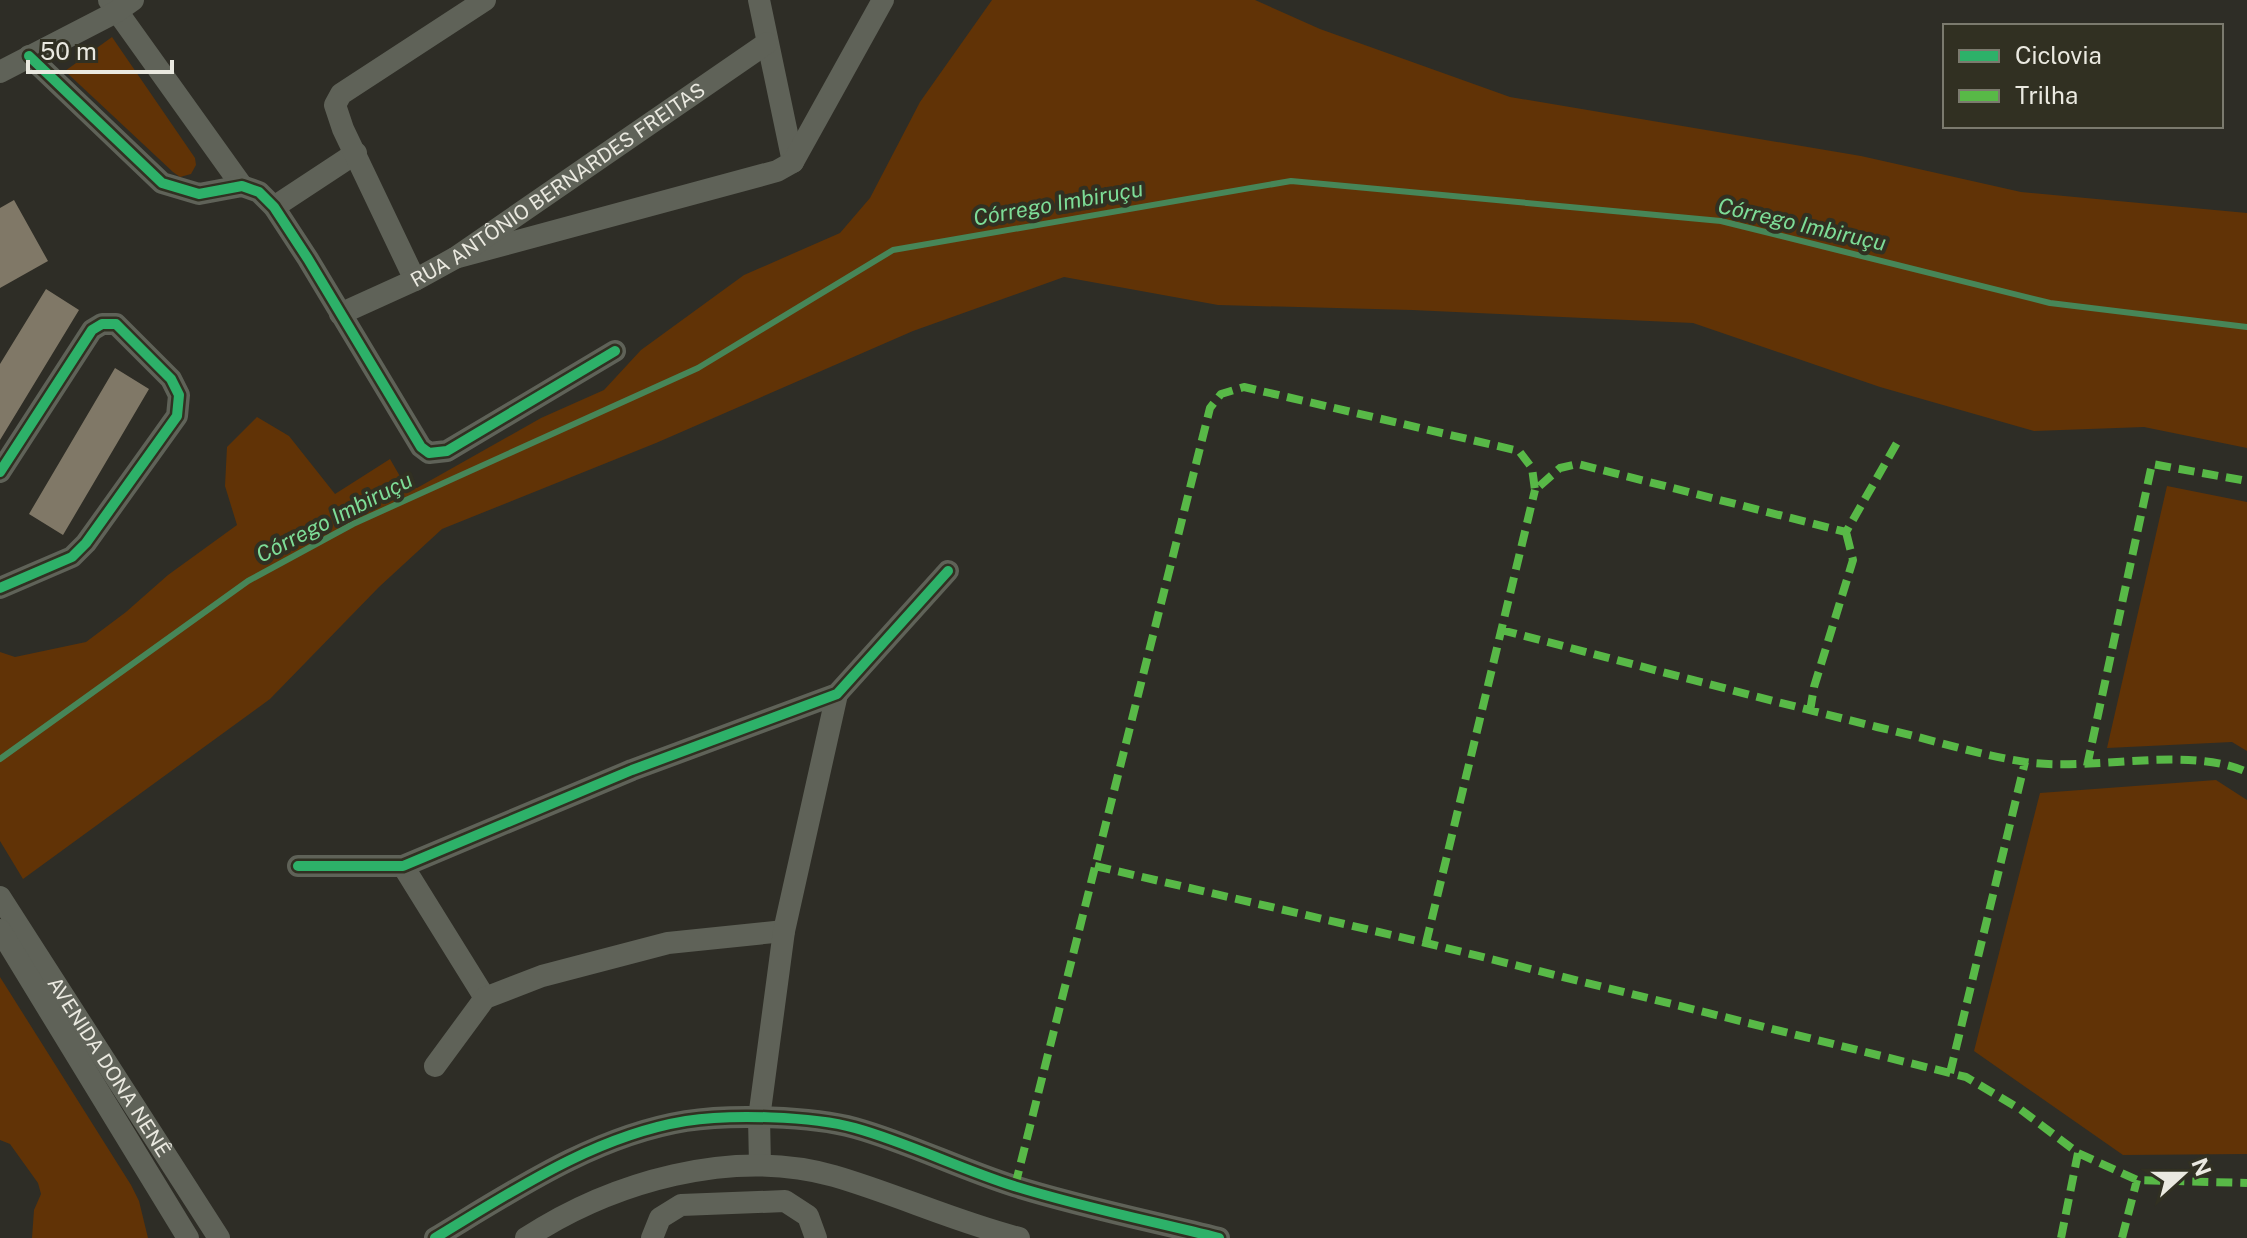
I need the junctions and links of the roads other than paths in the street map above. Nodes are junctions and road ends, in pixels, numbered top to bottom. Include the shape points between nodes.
1 (485, 0) edge
2 (759, 0) edge
3 (883, 0) edge
4 (120, 4) edge
5 (767, 43) junction
6 (29, 56) junction
7 (0, 72) edge
8 (356, 153) junction
9 (793, 162) junction
10 (242, 186) junction
11 (274, 207) junction
12 (455, 258) junction
13 (415, 280) junction
14 (340, 314) junction
15 (615, 351) dead end
16 (0, 472) edge
17 (948, 571) dead end
18 (0, 588) edge
19 (837, 694) junction
20 (298, 866) dead end
21 (403, 866) junction
22 (0, 897) edge
23 (0, 930) edge
24 (784, 931) junction
25 (485, 998) junction
26 (435, 1066) dead end
27 (759, 1118) junction
28 (760, 1165) junction
29 (719, 1169) junction
30 (720, 1203) junction
31 (188, 1238) edge
32 (219, 1238) edge
33 (435, 1238) edge
34 (526, 1238) edge
35 (652, 1238) edge
36 (816, 1238) edge
37 (1019, 1238) edge
38 (1219, 1238) edge

1 - 8 street via 341,94 336,112
2 - 5 street
3 - 9 street
4 - 6 street
4 - 10 street
5 - 9 street
5 - 12 street, RUA ANTÔNIO BERNARDES FREITAS
6 - 7 street
6 - 10 street via 162,183 199,194
8 - 11 street
8 - 13 street
9 - 12 street via 777,171
10 - 11 street via 259,192
11 - 14 street
12 - 13 street, RUA ANTÔNIO BERNARDES FREITAS
13 - 14 street, RUA ANTÔNIO BERNARDES FREITAS
14 - 15 street via 429,453 447,451
16 - 18 street via 92,330 102,324 116,324 171,379 179,395 177,416 86,543 72,557
17 - 19 street
19 - 21 street via 632,770
19 - 24 street
20 - 21 street
21 - 25 street
22 - 32 street, AVENIDA DONA NENÊ
23 - 31 street, AVENIDA DONA NENÊ
24 - 25 street via 668,943 542,976
24 - 27 street
25 - 26 street
27 - 28 street
27 - 33 street via 687,1121 626,1137 542,1173
27 - 38 street via 854,1128 1015,1186
28 - 29 street
28 - 37 street via 831,1175
29 - 30 street
29 - 34 street via 677,1173 605,1196
30 - 35 street via 681,1205 660,1218
30 - 36 street via 785,1201 808,1216

